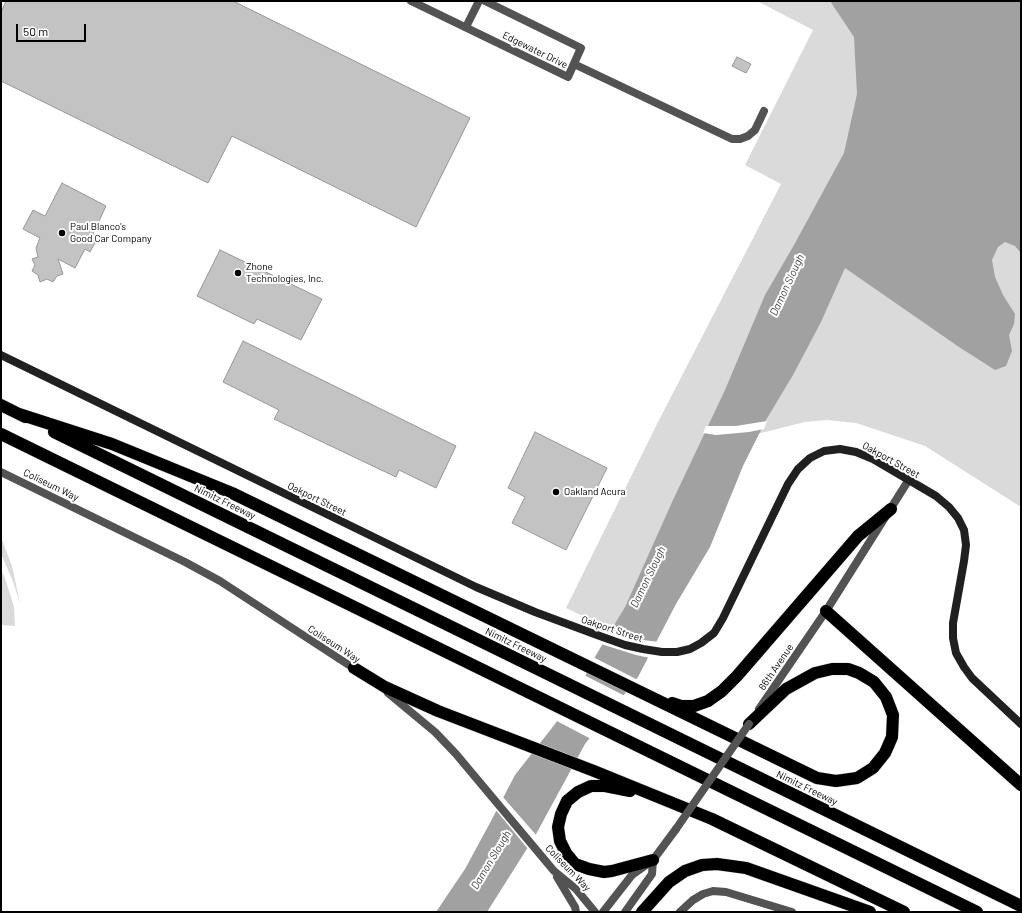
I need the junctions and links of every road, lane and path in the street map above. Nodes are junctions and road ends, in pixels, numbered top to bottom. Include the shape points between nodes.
1 (411, 1) edge
2 (479, 1) edge
3 (485, 1) edge
4 (466, 28) junction
5 (574, 64) junction
6 (764, 111) dead end
7 (1, 354) edge
8 (1, 405) edge
9 (19, 414) junction
10 (1, 434) edge
11 (1, 472) edge
12 (908, 481) junction
13 (891, 509) junction
14 (826, 611) junction
15 (354, 668) junction
16 (644, 695) junction
17 (749, 724) junction
18 (1021, 724) edge
19 (1021, 785) edge
20 (659, 797) junction
21 (653, 860) junction
22 (554, 871) junction
23 (1021, 906) edge
24 (576, 912) edge
25 (595, 912) edge
26 (603, 912) edge
27 (625, 912) edge
28 (642, 912) edge
29 (680, 912) edge
30 (792, 912) edge
31 (870, 912) edge
32 (904, 912) edge
33 (977, 912) edge

1 - 4 street, Edgewater Drive
2 - 4 street
3 - 5 street, Edgewater Drive via 581,48
4 - 5 street, Edgewater Drive via 568,77
5 - 6 street via 732,139 748,136 755,130
7 - 12 main road, Oakport Street via 476,587 597,636 625,645 662,652 690,649 714,633 788,484 798,468 810,458 840,449 856,452 873,459
8 - 9 highway, Nimitz Freeway
9 - 16 highway via 112,444 232,493
9 - 23 highway, Nimitz Freeway
10 - 33 highway
11 - 15 street, Coliseum Way via 178,558 214,578
12 - 13 street, 66th Avenue
12 - 18 main road, Oakport Street via 936,496 949,507 964,530 966,545 953,623 956,653 972,678
13 - 14 street, 66th Avenue
13 - 16 highway via 858,536 722,691 694,706 681,706
14 - 17 street, 66th Avenue
14 - 19 highway
15 - 20 highway via 418,702
15 - 22 street, Coliseum Way via 435,732
16 - 17 highway via 817,778 836,781 858,778 873,768 885,754 892,737 893,715 886,697 874,682 848,669 832,668 815,673 786,689
17 - 21 street, 66th Avenue, bridge
20 - 21 highway via 605,786 591,786 578,792 567,802 560,814 558,827 560,842 566,853 575,864 589,869 612,872
20 - 32 highway via 712,819
21 - 26 street, 66th Avenue via 632,875
21 - 27 street, 66th Avenue via 652,874
22 - 24 street
22 - 25 street, Coliseum Way via 576,890
28 - 31 highway via 669,882 685,871 702,865 716,864 746,868
29 - 30 street via 693,900 713,891 726,892

